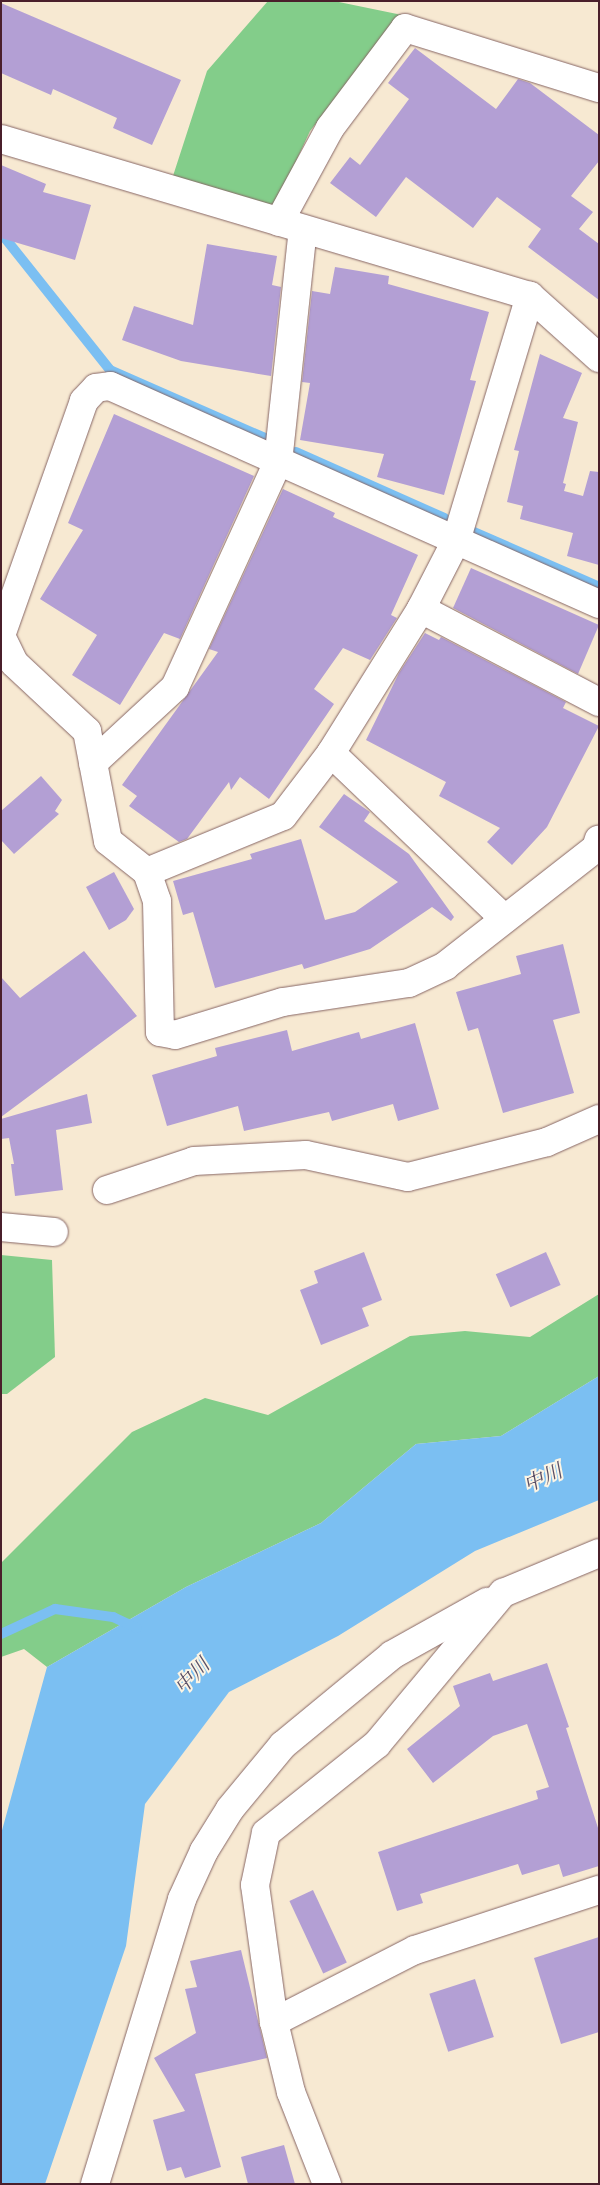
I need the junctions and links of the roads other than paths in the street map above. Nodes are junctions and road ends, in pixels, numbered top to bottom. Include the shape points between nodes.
1 (599, 88) edge
2 (1, 139) edge
3 (291, 225) junction
4 (530, 296) junction
5 (599, 358) edge
6 (278, 462) junction
7 (456, 540) junction
8 (599, 604) edge
9 (421, 609) junction
10 (599, 702) edge
11 (331, 753) junction
12 (93, 763) junction
13 (598, 845) edge
14 (147, 872) junction
15 (505, 919) junction
16 (599, 1120) edge
17 (107, 1190) dead end
18 (1, 1227) edge
19 (54, 1232) dead end
20 (599, 1553) edge
21 (503, 1593) junction
22 (230, 1809) junction
23 (266, 1833) junction
24 (599, 1890) edge
25 (274, 2022) junction
26 (95, 2184) edge
27 (327, 2184) edge

1 - 3 street via 405,28 330,128
2 - 3 street
3 - 4 street
3 - 6 street
4 - 5 street
4 - 7 street
6 - 7 street
6 - 12 street via 175,687
6 - 12 street via 110,386 96,388 84,401 2,636 14,663 87,731
7 - 8 street
7 - 9 street
9 - 10 street
9 - 11 street
11 - 14 street via 283,816
11 - 15 street
12 - 14 street via 108,841
13 - 15 street
14 - 15 street via 157,901 160,1032 175,1035 282,1002 409,983 444,966
16 - 17 street via 547,1142 408,1177 306,1155 194,1161
18 - 19 street
20 - 21 street
21 - 22 street via 392,1656 283,1746
21 - 23 street via 377,1744
22 - 23 street
22 - 26 street via 204,1851 182,1899
23 - 25 street via 255,1884
24 - 25 street via 415,1950
25 - 27 street via 291,2092

